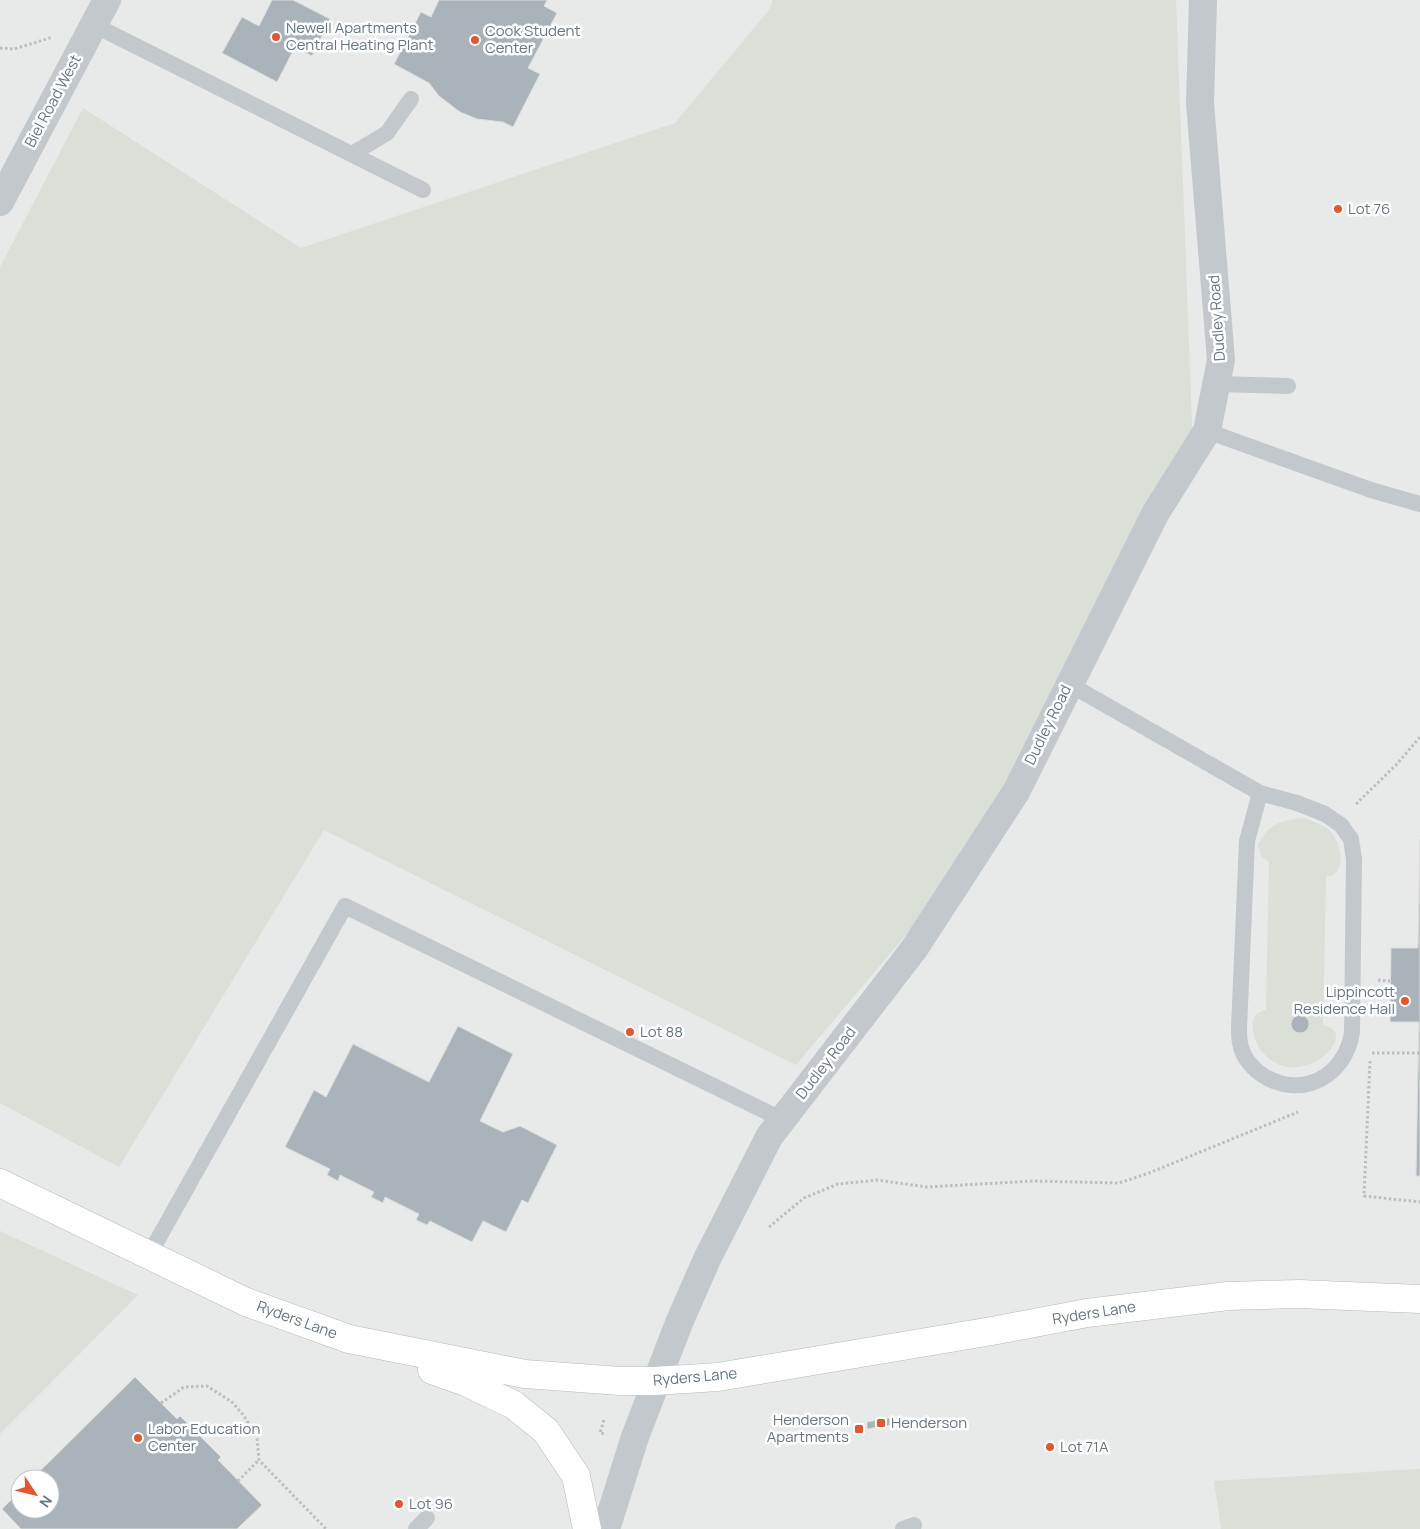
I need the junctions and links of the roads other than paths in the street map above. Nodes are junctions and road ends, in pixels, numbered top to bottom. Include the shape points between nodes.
1 (107, 0) edge
2 (1203, 0) edge
3 (94, 25) junction
4 (411, 99) dead end
5 (352, 154) junction
6 (423, 190) dead end
7 (0, 202) edge
8 (1218, 384) junction
9 (1288, 386) dead end
10 (1208, 431) junction
11 (1420, 504) edge
12 (1069, 684) junction
13 (1260, 793) junction
14 (783, 1120) junction
15 (0, 1183) edge
16 (148, 1255) junction
17 (1420, 1299) edge
18 (348, 1339) junction
19 (656, 1382) junction
20 (587, 1529) edge
21 (606, 1529) edge

1 - 3 street, Biel Road West
2 - 8 street, Dudley Road via 1200,103 1221,360
3 - 5 lane
3 - 7 street, Biel Road West
4 - 5 lane via 387,133
5 - 6 lane
8 - 9 lane
8 - 10 street, Dudley Road
10 - 11 lane via 1371,490
10 - 12 street, Dudley Road via 1155,514
12 - 13 lane
12 - 14 street, Dudley Road via 1016,792 914,949
13 - 13 lane via 1247,841 1239,1028 1241,1048 1258,1072 1269,1079 1294,1086 1323,1078 1335,1069 1350,1045 1354,859 1351,839 1333,819 1297,803
14 - 16 lane via 345,906
14 - 19 street, Dudley Road via 769,1137 707,1259
15 - 16 main road, Ryders Lane
16 - 18 main road, Ryders Lane via 246,1302
17 - 19 main road, Ryders Lane via 1299,1294 1228,1296 1086,1312 718,1377
18 - 19 main road, Ryders Lane via 525,1374
18 - 20 main road via 466,1382 514,1405 546,1431 576,1476
19 - 21 street, Dudley Road

